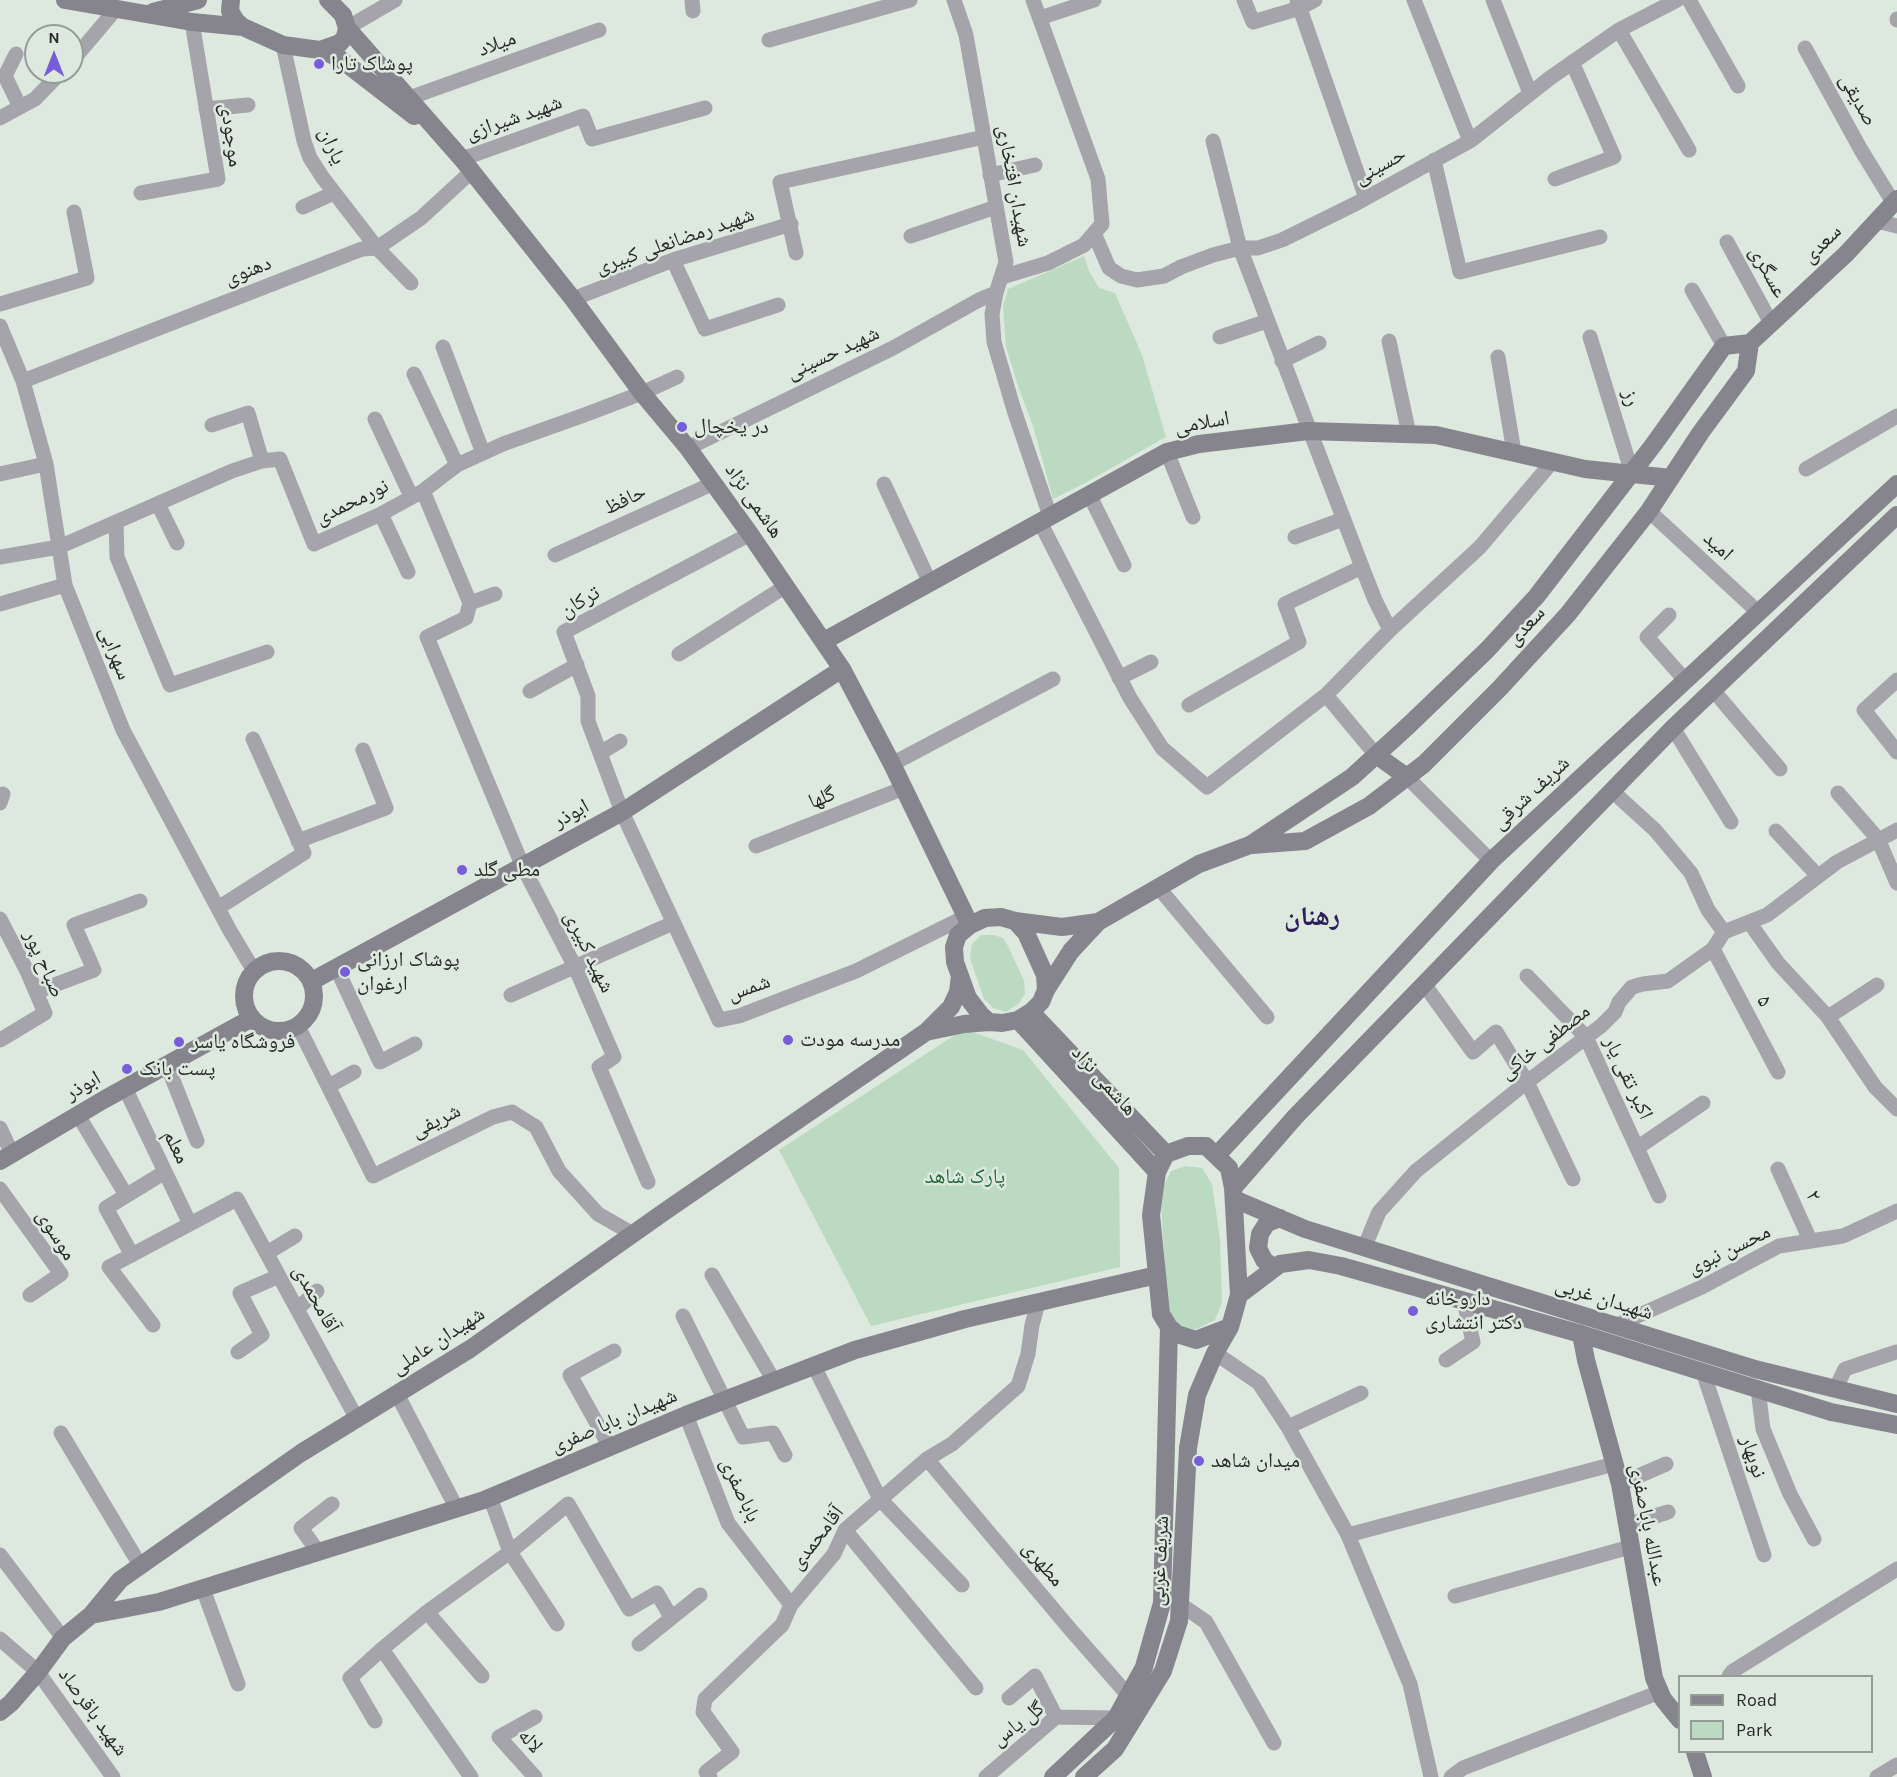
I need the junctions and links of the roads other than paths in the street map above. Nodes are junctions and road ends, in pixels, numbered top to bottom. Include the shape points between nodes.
1 (65, 0) edge
2 (198, 0) edge
3 (231, 0) edge
4 (332, 0) edge
5 (395, 0) edge
6 (910, 0) edge
7 (954, 0) edge
8 (1034, 0) edge
9 (1094, 0) edge
10 (1244, 0) edge
11 (1315, 0) edge
12 (1414, 0) edge
13 (1493, 0) edge
14 (1677, 0) edge
15 (1689, 0) edge
16 (88, 2) edge
17 (1299, 4) edge
18 (146, 7) edge
19 (116, 9) junction
20 (1040, 18) junction
21 (192, 22) junction
22 (243, 27) junction
23 (347, 28) junction
24 (599, 30) dead end
25 (1618, 30) junction
26 (769, 40) dead end
27 (283, 45) junction
28 (84, 47) edge
29 (1805, 48) dead end
30 (321, 50) junction
31 (16, 54) dead end
32 (1572, 62) junction
33 (50, 84) edge
34 (1738, 86) dead end
35 (1530, 93) junction
36 (409, 98) junction
37 (248, 105) dead end
38 (20, 107) junction
39 (705, 108) dead end
40 (206, 109) junction
41 (0, 118) edge
42 (984, 137) junction
43 (444, 139) junction
44 (1213, 141) dead end
45 (1470, 141) junction
46 (1689, 150) dead end
47 (1434, 160) junction
48 (466, 165) junction
49 (1035, 165) dead end
50 (990, 175) junction
51 (1555, 179) dead end
52 (141, 193) dead end
53 (334, 193) junction
54 (1366, 198) junction
55 (1895, 201) edge
56 (303, 207) dead end
57 (996, 207) junction
58 (74, 212) dead end
59 (1876, 221) junction
60 (791, 224) junction
61 (1897, 226) edge
62 (1094, 233) junction
63 (911, 236) dead end
64 (1600, 237) dead end
65 (1727, 242) dead end
66 (377, 248) junction
67 (1240, 248) junction
68 (796, 253) dead end
69 (673, 260) junction
70 (1002, 278) junction
71 (411, 283) dead end
72 (1692, 290) dead end
73 (996, 293) junction
74 (573, 299) junction
75 (0, 304) edge
76 (778, 305) dead end
77 (1267, 321) junction
78 (1771, 322) junction
79 (2, 336) edge
80 (1220, 337) dead end
81 (1590, 337) dead end
82 (1389, 341) dead end
83 (1319, 342) dead end
84 (1750, 342) junction
85 (1724, 346) junction
86 (443, 347) dead end
87 (1498, 357) dead end
88 (1282, 361) junction
89 (414, 374) dead end
90 (677, 377) dead end
91 (23, 381) junction
92 (642, 393) junction
93 (1897, 416) edge
94 (375, 419) dead end
95 (212, 425) dead end
96 (1308, 431) junction
97 (1409, 434) junction
98 (688, 448) junction
99 (1167, 452) junction
100 (1514, 452) junction
101 (483, 453) junction
102 (262, 461) junction
103 (1553, 461) junction
104 (46, 464) junction
105 (457, 465) junction
106 (1806, 470) dead end
107 (1632, 473) junction
108 (0, 474) edge
109 (1671, 478) junction
110 (714, 483) junction
111 (884, 484) dead end
112 (1897, 484) edge
113 (417, 494) junction
114 (1089, 494) junction
115 (158, 504) junction
116 (1649, 511) junction
117 (381, 514) junction
118 (1897, 515) edge
119 (1193, 517) dead end
120 (1045, 519) junction
121 (1343, 519) junction
122 (116, 523) junction
123 (750, 534) junction
124 (1295, 537) dead end
125 (177, 543) dead end
126 (59, 547) junction
127 (555, 555) dead end
128 (0, 556) edge
129 (1124, 565) dead end
130 (1362, 567) junction
131 (408, 572) dead end
132 (930, 583) junction
133 (65, 585) junction
134 (786, 586) junction
135 (495, 594) dead end
136 (470, 603) junction
137 (0, 604) edge
138 (1758, 612) junction
139 (1669, 615) dead end
140 (1390, 630) junction
141 (824, 641) junction
142 (267, 652) dead end
143 (679, 654) dead end
144 (1151, 662) dead end
145 (577, 665) junction
146 (842, 669) junction
147 (1119, 678) junction
148 (1053, 679) dead end
149 (1685, 680) junction
150 (1896, 683) edge
151 (1713, 690) junction
152 (530, 691) dead end
153 (1326, 695) junction
154 (1189, 705) dead end
155 (1673, 728) junction
156 (253, 739) dead end
157 (620, 741) dead end
158 (363, 750) dead end
159 (1897, 752) edge
160 (600, 753) junction
161 (1376, 755) junction
162 (892, 764) junction
163 (1780, 769) dead end
164 (1407, 777) junction
165 (904, 788) junction
166 (1611, 790) junction
167 (1838, 793) dead end
168 (622, 812) junction
169 (1731, 822) dead end
170 (1897, 830) edge
171 (1776, 831) dead end
172 (1878, 839) junction
173 (298, 841) junction
174 (1250, 845) junction
175 (756, 846) dead end
176 (1491, 861) junction
177 (523, 867) junction
178 (1818, 876) junction
179 (1897, 883) edge
180 (1158, 887) junction
181 (140, 901) dead end
182 (218, 908) junction
183 (0, 919) edge
184 (968, 920) junction
185 (1015, 921) junction
186 (1098, 922) junction
187 (1749, 922) junction
188 (673, 923) junction
189 (1724, 932) junction
190 (1713, 949) junction
191 (575, 967) junction
192 (336, 968) junction
193 (254, 970) junction
194 (960, 976) junction
195 (1527, 976) dead end
196 (312, 981) junction
197 (1424, 984) junction
198 (1877, 985) dead end
199 (1046, 990) junction
200 (36, 992) junction
201 (511, 995) dead end
202 (1024, 1016) junction
203 (1267, 1017) dead end
204 (1828, 1017) junction
205 (252, 1018) junction
206 (989, 1022) junction
207 (298, 1026) junction
208 (926, 1032) junction
209 (1586, 1037) junction
210 (0, 1040) edge
211 (415, 1044) dead end
212 (167, 1065) junction
213 (354, 1072) dead end
214 (1778, 1072) dead end
215 (1527, 1082) junction
216 (329, 1086) junction
217 (125, 1088) junction
218 (1703, 1103) dead end
219 (1897, 1109) edge
220 (78, 1115) junction
221 (0, 1128) edge
222 (197, 1141) dead end
223 (1637, 1148) junction
224 (1166, 1154) junction
225 (1217, 1155) junction
226 (6, 1157) edge
227 (1778, 1169) dead end
228 (165, 1172) junction
229 (1157, 1172) junction
230 (1573, 1179) dead end
231 (648, 1182) dead end
232 (0, 1189) edge
233 (1234, 1193) junction
234 (126, 1195) junction
235 (1659, 1196) dead end
236 (1897, 1211) edge
237 (1280, 1218) junction
238 (190, 1224) junction
239 (633, 1234) junction
240 (295, 1236) dead end
241 (1810, 1240) junction
242 (1364, 1248) junction
243 (267, 1253) junction
244 (132, 1255) junction
245 (1274, 1268) junction
246 (712, 1275) dead end
247 (1157, 1275) junction
248 (279, 1276) junction
249 (317, 1291) dead end
250 (30, 1295) dead end
251 (1239, 1295) junction
252 (1464, 1301) junction
253 (1038, 1303) junction
254 (297, 1309) junction
255 (683, 1316) dead end
256 (153, 1325) dead end
257 (1615, 1326) junction
258 (1169, 1327) junction
259 (1230, 1327) junction
260 (1581, 1334) junction
261 (614, 1351) dead end
262 (238, 1352) dead end
263 (1896, 1352) edge
264 (1215, 1353) junction
265 (1446, 1360) dead end
266 (814, 1366) junction
267 (1703, 1372) junction
268 (774, 1381) junction
269 (1758, 1389) junction
270 (1834, 1390) junction
271 (1361, 1393) dead end
272 (397, 1394) junction
273 (1168, 1396) junction
274 (1197, 1398) junction
275 (725, 1401) junction
276 (1897, 1404) edge
277 (686, 1415) junction
278 (357, 1419) junction
279 (1897, 1426) edge
280 (1288, 1427) junction
281 (61, 1433) dead end
282 (610, 1447) junction
283 (785, 1455) dead end
284 (927, 1459) junction
285 (1614, 1464) junction
286 (1666, 1464) dead end
287 (1620, 1484) junction
288 (490, 1497) junction
289 (880, 1499) junction
290 (332, 1504) dead end
291 (457, 1509) junction
292 (1668, 1512) dead end
293 (1627, 1526) junction
294 (845, 1530) junction
295 (1348, 1535) junction
296 (1814, 1539) dead end
297 (1630, 1547) junction
298 (510, 1552) junction
299 (319, 1553) junction
300 (0, 1555) edge
301 (1764, 1555) dead end
302 (140, 1565) junction
303 (1897, 1569) edge
304 (962, 1585) dead end
305 (202, 1589) junction
306 (700, 1595) dead end
307 (1455, 1596) dead end
308 (1180, 1604) junction
309 (791, 1605) junction
310 (427, 1612) junction
311 (91, 1616) junction
312 (671, 1617) junction
313 (557, 1624) dead end
314 (63, 1638) junction
315 (0, 1639) edge
316 (639, 1644) dead end
317 (382, 1649) junction
318 (38, 1672) junction
319 (1730, 1675) edge
320 (482, 1676) dead end
321 (238, 1684) dead end
322 (976, 1688) dead end
323 (1660, 1692) junction
324 (1128, 1695) junction
325 (1009, 1698) dead end
326 (0, 1712) edge
327 (535, 1717) dead end
328 (1056, 1717) junction
329 (1678, 1717) edge
330 (1116, 1718) junction
331 (375, 1721) dead end
332 (1274, 1743) dead end
333 (1695, 1753) edge
334 (1897, 1765) edge
335 (705, 1775) edge
336 (113, 1777) edge
337 (471, 1777) edge
338 (535, 1777) edge
339 (986, 1777) edge
340 (1053, 1777) edge
341 (1084, 1777) edge
342 (1431, 1777) edge
343 (1451, 1777) edge
344 (1703, 1777) edge
345 (1877, 1777) edge

1 - 16 main road
2 - 18 main road
3 - 22 main road via 230,10
4 - 23 main road, هاشمی نژاد
5 - 23 street
6 - 26 street
7 - 42 street, شهیدان افتخاری via 966,35
8 - 20 street
9 - 20 street
10 - 17 street via 1253,22
11 - 17 street
12 - 45 street
13 - 35 street
14 - 25 street, حسینی
15 - 34 street
16 - 19 main road
17 - 54 street
18 - 19 main road
18 - 21 main road
19 - 28 street
20 - 62 street via 1098,179 1102,224
21 - 22 main road
21 - 40 street, موجودی
22 - 27 main road
23 - 30 main road via 340,43
23 - 36 main road, هاشمی نژاد
24 - 36 street, میلاد
25 - 32 street, حسینی
25 - 46 street
27 - 30 main road
27 - 53 street, یاران via 304,141 310,158
29 - 55 street, صدیقی via 1861,150
30 - 43 main road, هاشمی نژاد via 339,58
31 - 38 street via 5,76
32 - 35 street, حسینی
32 - 51 street via 1614,156
33 - 38 street via 36,99
35 - 45 street, حسینی
36 - 43 main road, هاشمی نژاد
37 - 40 street
38 - 41 street
39 - 48 street, شهید شیرازی via 592,139 583,116
40 - 52 street, موجودی via 218,179
42 - 50 street, شهیدان افتخاری
42 - 60 street via 780,182
43 - 48 main road, هاشمی نژاد
44 - 67 street
45 - 47 street, حسینی
47 - 54 street, حسینی
47 - 64 street via 1460,272
48 - 66 street, دهنوی via 421,218
48 - 74 main road, هاشمی نژاد
49 - 50 street
50 - 57 street, شهیدان افتخاری
53 - 56 street
53 - 66 street, یاران
54 - 67 street, حسینی via 1282,240 1258,248
55 - 59 main road, سعدی
57 - 63 street
57 - 70 street, شهیدان افتخاری via 1006,262
58 - 75 street via 87,278
59 - 61 street
59 - 78 main road, سعدی
60 - 68 street
60 - 69 street, شهید رمضانعلی کبیری
62 - 67 street, حسینی via 1109,268 1137,280 1164,276
62 - 70 street via 1084,245 1048,263
65 - 78 street, عسگری
66 - 71 street, یاران
66 - 91 street, دهنوی via 362,249
67 - 77 street
69 - 74 street, شهید رمضانعلی کبیری
69 - 76 street via 705,329
70 - 73 street, شهیدان افتخاری
72 - 85 street
73 - 98 street, شهید حسینی
73 - 120 street, شهیدان افتخاری via 992,314 994,342
74 - 92 main road, هاشمی نژاد
77 - 80 street
77 - 88 street
78 - 84 main road, سعدی
79 - 91 street, سهرابی
81 - 107 street, رز
82 - 97 street
83 - 88 street
84 - 85 main road
84 - 109 main road, سعدی via 1746,371
85 - 107 main road, سعدی
86 - 101 street
87 - 100 street
88 - 96 street
89 - 105 street
90 - 92 street, نورمحمدی
91 - 104 street, سهرابی
92 - 98 main road, هاشمی نژاد
92 - 101 street, نورمحمدی
93 - 106 street
94 - 113 street
95 - 102 street via 248,413
96 - 97 main road, اسلامی
96 - 99 main road, اسلامی via 1199,444
96 - 121 street
97 - 100 main road, اسلامی via 1436,435
98 - 110 main road, هاشمی نژاد
99 - 114 main road, اسلامی
99 - 119 street
100 - 103 main road, اسلامی
101 - 105 street, نورمحمدی
102 - 115 street
102 - 117 street, نورمحمدی via 280,459 314,544
103 - 107 main road, اسلامی
103 - 140 street via 1480,547
104 - 108 street
104 - 126 street, سهرابی
105 - 113 street, نورمحمدی
107 - 109 main road, اسلامی
107 - 161 main road, سعدی via 1536,597 1487,650
109 - 116 main road, سعدی
110 - 123 main road, هاشمی نژاد
110 - 127 street, حافظ
111 - 132 street
112 - 138 main road, شریف شرقی
113 - 117 street, نورمحمدی
113 - 136 street
114 - 120 main road, اسلامی
114 - 129 street
115 - 122 street
115 - 125 street
116 - 138 street, امید
116 - 164 main road, سعدی via 1568,614 1483,705
117 - 131 street
118 - 151 main road
120 - 132 main road, اسلامی
120 - 147 street, شهیدان افتخاری
121 - 124 street
121 - 130 street
122 - 126 street
122 - 142 street via 117,557 170,684
123 - 134 main road, هاشمی نژاد
123 - 145 street, ترکان via 564,632
126 - 128 street
126 - 133 street, سهرابی
130 - 140 street
130 - 154 street via 1285,604 1299,642
132 - 141 main road, اسلامی
133 - 137 street
133 - 182 street, سهرابی via 123,730
134 - 141 main road, هاشمی نژاد
134 - 143 street
135 - 136 street
136 - 177 street, شهید کبیری via 466,618 427,637
138 - 149 main road, شریف شرقی
139 - 149 street via 1647,637
140 - 153 street
141 - 146 main road, هاشمی نژاد
144 - 147 street
145 - 152 street
145 - 160 street, ترکان via 588,696 588,721
146 - 162 main road, هاشمی نژاد
146 - 168 main road, ابوذر
147 - 153 street, شهیدان افتخاری via 1162,748 1208,787
148 - 162 street
149 - 176 main road, شریف شرقی
150 - 159 street via 1864,710
151 - 155 main road
151 - 163 street
153 - 161 street
155 - 166 main road
155 - 169 street
156 - 173 street
157 - 160 street
158 - 173 street via 386,808
160 - 168 street, ترکان
161 - 164 main road
161 - 174 main road, سعدی via 1352,777
162 - 165 main road, هاشمی نژاد
164 - 174 main road, سعدی via 1369,806 1305,841
164 - 176 street
165 - 175 street, گلها
165 - 184 main road, هاشمی نژاد
166 - 189 street via 1655,830 1691,873 1708,910
166 - 197 main road
167 - 172 street
168 - 177 main road, ابوذر
168 - 188 street, شمس
170 - 172 street
171 - 178 street
172 - 178 street
172 - 179 street
173 - 182 street via 304,853
174 - 180 main road, سعدی via 1199,864
176 - 225 main road, شریف شرقی
177 - 191 street, شهید کبیری
177 - 192 main road, ابوذر
178 - 187 street via 1767,915
180 - 186 main road, سعدی
180 - 203 street
181 - 200 street via 74,925 94,970
182 - 193 street, سهرابی
183 - 200 street, صباح پور
184 - 185 main road via 1001,917
184 - 188 street, شمس via 856,971 719,1020
184 - 194 main road via 954,947
185 - 186 main road via 1062,927
185 - 199 main road via 1026,933 1039,960
186 - 199 main road via 1071,951
187 - 189 street
187 - 204 street via 1778,963
188 - 191 street
189 - 190 street, مصطفی خاکی
190 - 209 street, مصطفی خاکی via 1668,981 1632,987 1618,1002 1615,1012
190 - 214 street, ۵
191 - 201 street
191 - 231 street, شهید کبیری via 614,1057 599,1067
192 - 196 main road, ابوذر
192 - 211 street via 380,1062
193 - 196 main road via 279,960 304,970
193 - 205 main road via 244,994
194 - 206 main road via 968,998
194 - 208 main road, شهیدان عاملی via 951,1006
195 - 209 street, اکبر تقی یار
196 - 207 main road via 313,1006
197 - 215 street via 1473,1052 1496,1032
197 - 233 main road via 1296,1117
198 - 204 street
199 - 202 main road via 1041,1002
200 - 210 street, صباح پور via 45,1013
202 - 206 main road via 1002,1023
202 - 224 main road, هاشمی نژاد
202 - 229 main road, هاشمی نژاد
204 - 219 street via 1875,1087
205 - 207 main road via 273,1031
205 - 212 main road, ابوذر
206 - 208 main road, شهیدان عاملی
207 - 216 street, شریفی
208 - 239 main road, شهیدان عاملی
209 - 215 street, مصطفی خاکی
209 - 223 street, اکبر تقی یار
212 - 217 main road, ابوذر
212 - 222 street
213 - 216 street
215 - 230 street
215 - 242 street, مصطفی خاکی via 1416,1171 1379,1212
216 - 239 street, شریفی via 373,1176 493,1117 512,1112 536,1127 560,1171 598,1214
217 - 220 main road, ابوذر
217 - 228 street, معلم
218 - 223 street, اکبر تقی یار
220 - 226 main road, ابوذر
220 - 234 street
221 - 226 street
223 - 235 street, اکبر تقی یار
224 - 225 main road via 1188,1146 1206,1146
224 - 229 main road
225 - 233 main road via 1229,1167
227 - 241 street, ۲
228 - 234 street
228 - 238 street, معلم
229 - 247 main road via 1151,1215
232 - 250 street, موسوی via 61,1274
233 - 237 main road, شهیدان غربی
233 - 251 main road
234 - 244 street via 106,1208
236 - 241 street, محسن نبوی via 1843,1236
237 - 242 main road, شهیدان غربی
237 - 245 main road via 1268,1223 1260,1234 1258,1248
238 - 243 street, آقامحمدی via 237,1199
238 - 244 street
239 - 272 main road, شهیدان عاملی via 470,1349
240 - 243 street
241 - 257 street, محسن نبوی via 1779,1246 1702,1287
242 - 257 main road, شهیدان غربی
243 - 248 street, آقامحمدی
244 - 256 street via 109,1267
245 - 251 main road, شهیدان غربی
245 - 252 main road, شهیدان غربی via 1309,1260
246 - 268 street
247 - 253 main road, شهیدان بابا صفری
247 - 258 main road via 1161,1314
248 - 254 street, آقامحمدی
248 - 262 street via 240,1293 262,1335
249 - 254 street
251 - 259 main road
252 - 260 main road, شهیدان غربی
252 - 265 street via 1473,1342
253 - 266 main road, شهیدان بابا صفری via 921,1331
253 - 284 street, آقامحمدی via 1018,1386 952,1444
254 - 278 street, آقامحمدی
255 - 275 street
257 - 270 main road, شهیدان غربی
258 - 259 main road via 1196,1340
258 - 273 main road, شریف غربی
259 - 264 main road, شریف غربی
260 - 267 main road, شهیدان غربی
260 - 285 main road, عبدالله باباصفری
261 - 282 street via 570,1375
263 - 270 street via 1845,1368
264 - 274 main road, شریف غربی
264 - 280 street via 1259,1383
266 - 268 main road, شهیدان بابا صفری
266 - 289 street
267 - 269 main road, شهیدان غربی
267 - 301 street, نوبهار
268 - 275 main road, شهیدان بابا صفری
269 - 279 main road, شهیدان غربی via 1831,1412
269 - 296 street via 1763,1429
270 - 276 main road, شهیدان غربی
271 - 280 street
272 - 278 main road, شهیدان عاملی
272 - 291 street
273 - 274 main road via 1177,1389 1188,1390
273 - 324 main road, شریف غربی via 1162,1603 1144,1667
274 - 308 main road, شریف غربی via 1188,1448
275 - 277 main road, شهیدان بابا صفری
275 - 283 street via 743,1437 773,1433
277 - 282 main road, شهیدان بابا صفری
277 - 309 street, باباصفری via 728,1523
278 - 302 main road, شهیدان عاملی
280 - 295 street
281 - 302 street
282 - 288 main road, شهیدان بابا صفری
284 - 289 street, آقامحمدی
284 - 324 street, مطهری
285 - 287 main road, عبدالله باباصفری
285 - 295 street
286 - 287 street
287 - 293 main road, عبدالله باباصفری
288 - 291 main road, شهیدان بابا صفری
288 - 298 street
289 - 294 street, آقامحمدی
289 - 304 street
290 - 299 street via 301,1528
291 - 299 main road, شهیدان بابا صفری
292 - 293 street
293 - 297 main road, عبدالله باباصفری
294 - 309 street, آقامحمدی via 834,1554
294 - 322 street
295 - 342 street via 1410,1684
297 - 307 street
297 - 323 main road, عبدالله باباصفری via 1654,1678
298 - 310 street
298 - 312 street via 568,1504 629,1609 657,1593
298 - 313 street
299 - 305 main road, شهیدان بابا صفری
300 - 314 street
302 - 311 main road, شهیدان عاملی via 120,1580
303 - 319 street
305 - 311 main road, شهیدان بابا صفری
305 - 321 street
306 - 312 street
308 - 332 street via 1206,1622
308 - 341 main road, شریف غربی via 1179,1621 1163,1671 1115,1749
309 - 335 street, آقامحمدی via 782,1626 705,1699 703,1712 732,1752
310 - 317 street
310 - 320 street
311 - 314 main road, شهیدان عاملی
312 - 316 street
314 - 318 main road, شهیدان عاملی
315 - 318 street, شهید باقرصاد
317 - 331 street via 350,1678
317 - 337 street
318 - 326 main road, شهیدان عاملی
318 - 336 street, شهید باقرصاد
323 - 329 main road, عبدالله باباصفری
323 - 343 street via 1463,1768
324 - 330 main road, شریف غربی
325 - 328 street via 1035,1676
327 - 338 street, لاله via 499,1737
328 - 330 street, گل یاس
328 - 339 street, گل یاس
330 - 340 main road, شریف غربی
333 - 344 main road
334 - 345 street

